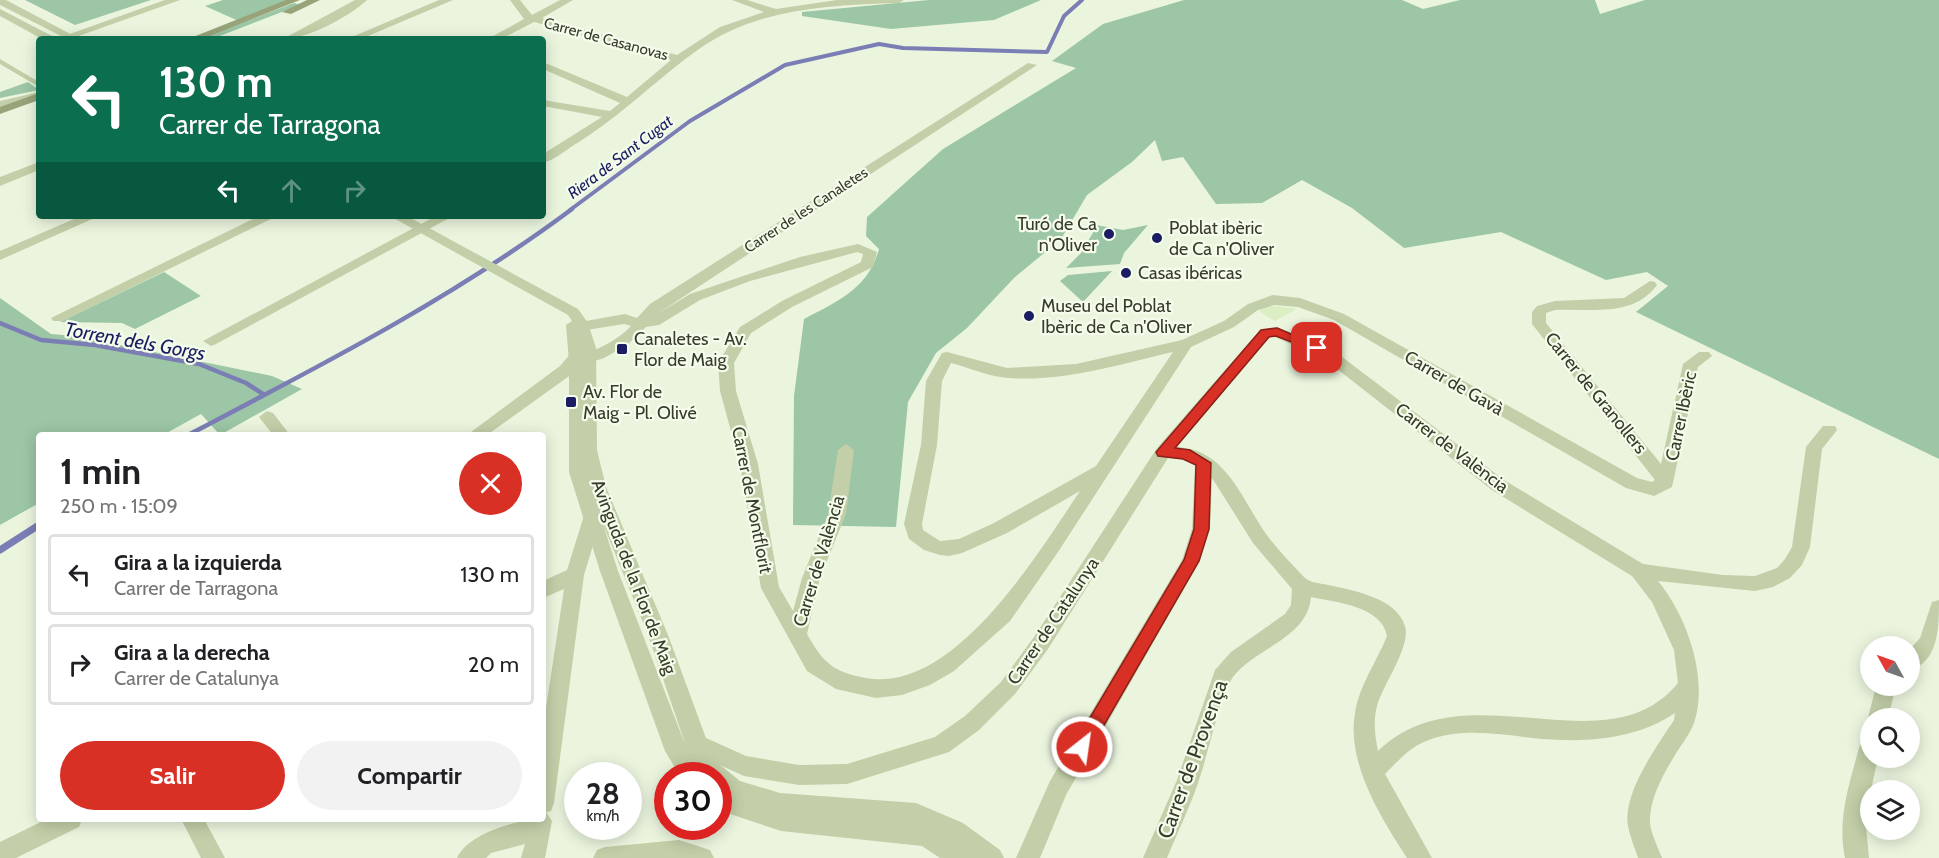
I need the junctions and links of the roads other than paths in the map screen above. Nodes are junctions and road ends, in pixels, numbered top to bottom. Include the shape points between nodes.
1 (175, 0) edge
2 (295, 0) edge
3 (315, 0) edge
4 (362, 0) edge
5 (448, 0) edge
6 (515, 0) edge
7 (568, 0) edge
8 (737, 0) edge
9 (899, 0) edge
10 (0, 1) edge
11 (780, 13) junction
12 (1, 14) edge
13 (532, 19) junction
14 (519, 27) junction
15 (44, 36) edge
16 (68, 36) edge
17 (77, 36) edge
18 (201, 36) edge
19 (224, 36) edge
20 (295, 36) edge
21 (359, 36) edge
22 (500, 36) edge
23 (520, 36) edge
24 (681, 60) junction
25 (0, 61) edge
26 (1032, 65) dead end
27 (546, 66) edge
28 (36, 83) edge
29 (36, 96) edge
30 (36, 96) edge
31 (628, 102) junction
32 (0, 104) edge
33 (546, 104) edge
34 (36, 105) edge
35 (0, 111) edge
36 (612, 115) junction
37 (0, 119) edge
38 (546, 157) edge
39 (36, 167) edge
40 (0, 182) edge
41 (85, 219) edge
42 (264, 219) edge
43 (403, 219) edge
44 (440, 219) edge
45 (422, 229) junction
46 (0, 256) edge
47 (1650, 285) dead end
48 (58, 318) dead end
49 (1238, 319) junction
50 (638, 323) junction
51 (578, 326) junction
52 (1265, 333) junction
53 (211, 341) dead end
54 (1186, 344) junction
55 (1704, 356) dead end
56 (581, 360) junction
57 (267, 417) dead end
58 (1829, 430) dead end
59 (280, 432) edge
60 (479, 432) edge
61 (846, 450) dead end
62 (1163, 452) junction
63 (1204, 463) junction
64 (1102, 470) junction
65 (1666, 482) junction
66 (601, 496) junction
67 (592, 516) junction
68 (1639, 570) junction
69 (575, 575) junction
70 (1301, 587) junction
71 (546, 589) edge
72 (1939, 608) edge
73 (796, 637) junction
74 (1920, 651) edge
75 (1689, 685) junction
76 (695, 743) junction
77 (683, 762) edge
78 (704, 762) edge
79 (1865, 768) edge
80 (1374, 770) junction
81 (546, 782) edge
82 (732, 788) edge
83 (732, 805) edge
84 (65, 822) edge
85 (194, 822) edge
86 (540, 824) edge
87 (0, 854) edge
88 (213, 858) edge
89 (469, 858) edge
90 (533, 858) edge
91 (604, 858) edge
92 (702, 858) edge
93 (960, 858) edge
94 (992, 858) edge
95 (1028, 858) edge
96 (1155, 858) edge
97 (1420, 858) edge
98 (1650, 858) edge
99 (1857, 858) edge

1 - 17 street
2 - 18 main road
3 - 19 main road
4 - 20 street
5 - 21 street
6 - 13 street via 525,16
7 - 13 street
8 - 11 street
9 - 11 street
10 - 16 street
11 - 24 street via 727,28
12 - 15 street
13 - 14 street
13 - 24 street, Carrer de Casanovas
14 - 22 street
14 - 23 street
24 - 31 street
25 - 28 street
26 - 50 street, Carrer de les Canaletes via 666,300
27 - 31 street
29 - 32 street
30 - 35 main road
31 - 36 street
33 - 36 street
34 - 37 main road
36 - 38 street
39 - 40 street
41 - 46 street
42 - 48 street
43 - 45 street, Avinguda de la Flor de Maig
44 - 45 street
45 - 51 street, Avinguda de la Flor de Maig via 561,306
45 - 53 street
47 - 65 street, Carrer de Granollers via 1643,296 1626,303 1556,305 1542,309 1538,317 1539,324
49 - 52 street
49 - 54 street, Carrer de Gavà
49 - 65 street, Carrer de Gavà via 1253,307 1273,300 1324,310 1632,483 1654,489
50 - 51 street via 625,320
50 - 56 street, Carrer de Montflorit via 633,333
50 - 73 street, Carrer de Montflorit via 654,322 695,297 745,278 858,248 870,252 868,264 787,304 745,330 726,363 728,391 755,500 765,574
51 - 56 street, Avinguda de la Flor de Maig
52 - 62 street, Carrer de Catalunya
52 - 68 street, Carrer de València via 1277,332 1328,354 1498,485
54 - 64 street, Carrer de Montflorit
54 - 64 street, Carrer de Gavà via 1036,374 1007,373 947,357 934,381 929,445 913,524 915,534 935,546 950,549 975,540
55 - 65 street, Carrer Ibèric via 1691,364
56 - 60 street, Carrer de Montflorit
56 - 66 street, Avinguda de la Flor de Maig via 590,450
56 - 67 street, Avinguda de la Flor de Maig via 578,472
57 - 59 street
58 - 68 street via 1814,447 1801,547 1796,561 1784,574 1757,583
61 - 73 street, Carrer de València via 837,514 811,578
62 - 63 street via 1185,454
62 - 76 street, Carrer de Catalunya via 1008,688 972,723 941,744 847,774 799,775 744,766
63 - 70 street via 1229,484 1259,538
63 - 95 street via 1201,529 1191,561 1058,788
64 - 73 street, Carrer de Montflorit via 1003,615 947,665 923,679 876,689 843,683 813,665
66 - 67 street
66 - 76 street, Avinguda de la Flor de Maig via 658,635
67 - 69 street
67 - 77 street, Avinguda de la Flor de Maig via 676,751
68 - 75 street via 1674,624 1684,650
69 - 71 street
69 - 81 street
70 - 80 street via 1381,610 1390,616 1398,631 1365,713 1364,736
70 - 96 street, Carrer de Provença via 1301,603 1294,616 1222,676 1188,780
72 - 74 street via 1928,642
75 - 80 street via 1651,715 1614,726 1570,731 1477,721 1447,726 1406,740
75 - 98 street via 1684,722 1655,768 1641,807 1639,825
76 - 78 street, Avinguda de la Flor de Maig
79 - 99 street via 1852,835
80 - 97 street via 1392,817
82 - 94 street, Avinguda de la Flor de Maig via 780,804 916,814 955,831
83 - 93 street via 781,820 926,835
84 - 87 street
85 - 88 street
86 - 89 street via 485,844
86 - 90 street
91 - 92 street via 679,851

